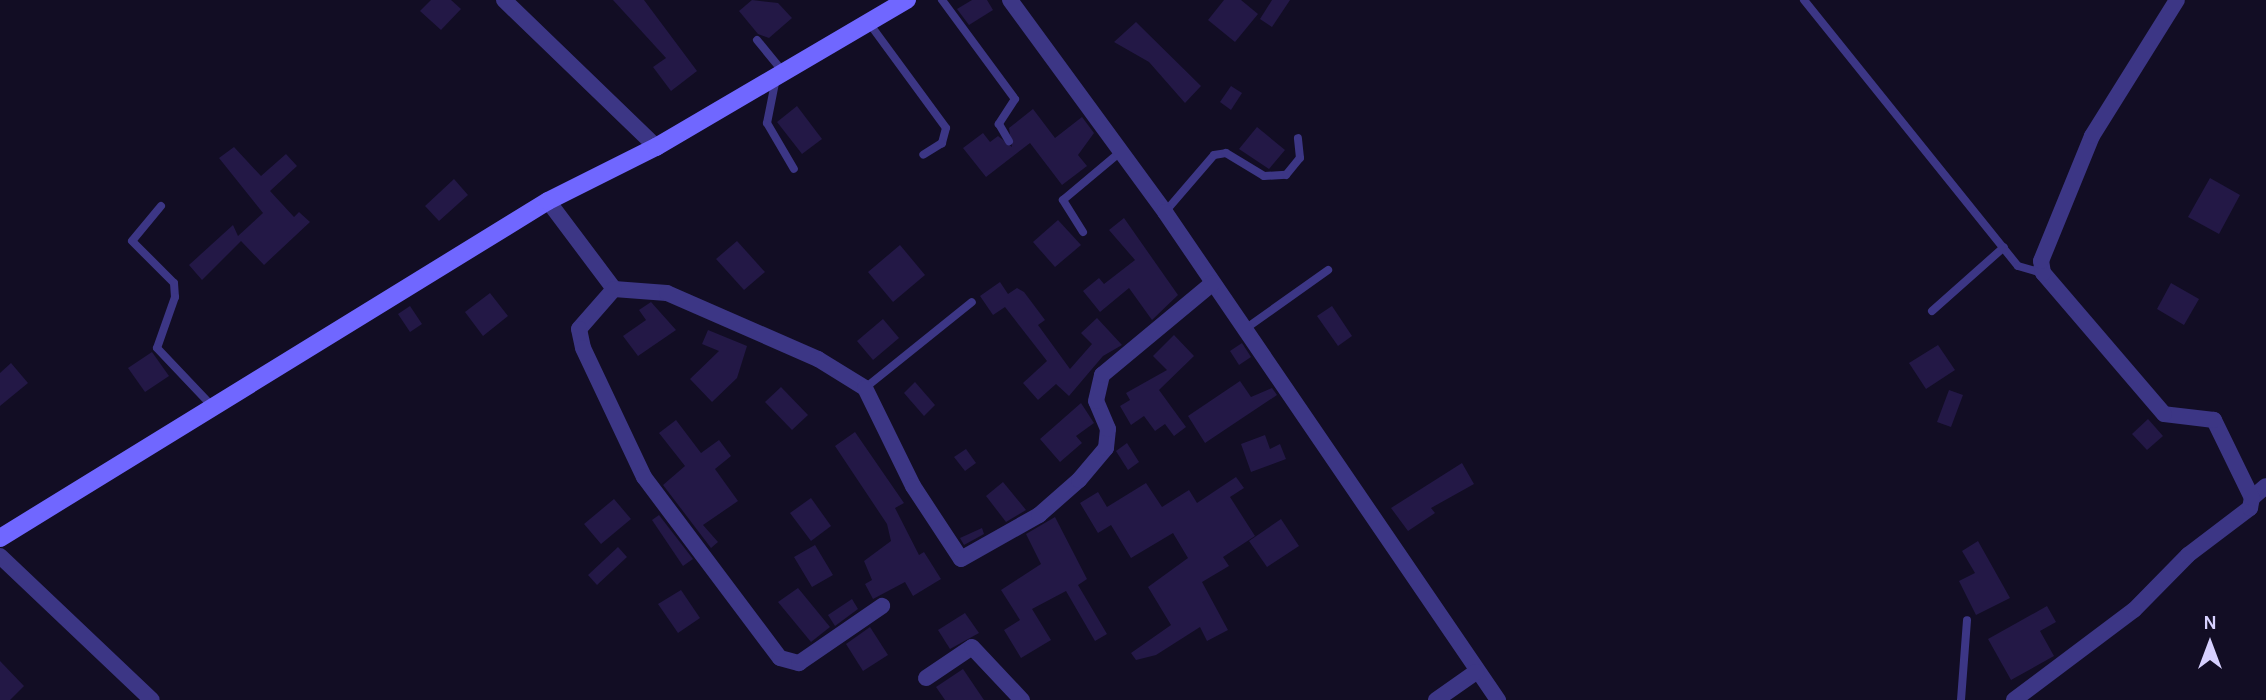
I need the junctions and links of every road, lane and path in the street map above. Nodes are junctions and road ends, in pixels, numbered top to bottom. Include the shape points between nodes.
1 (504, 0) edge
2 (907, 0) edge
3 (942, 0) edge
4 (1010, 0) edge
5 (1804, 0) edge
6 (2177, 0) edge
7 (869, 23) junction
8 (757, 40) dead end
9 (780, 75) junction
10 (1298, 138) dead end
11 (1009, 141) dead end
12 (656, 147) junction
13 (1119, 153) junction
14 (923, 155) dead end
15 (794, 169) dead end
16 (548, 201) junction
17 (161, 206) dead end
18 (1165, 212) junction
19 (1083, 232) dead end
20 (2004, 247) junction
21 (1328, 270) dead end
22 (2043, 273) junction
23 (1213, 283) junction
24 (614, 289) junction
25 (972, 302) dead end
26 (1932, 311) dead end
27 (1242, 330) junction
28 (865, 388) junction
29 (216, 410) junction
30 (2266, 486) edge
31 (2252, 498) junction
32 (0, 538) edge
33 (0, 556) edge
34 (882, 606) dead end
35 (1967, 620) dead end
36 (1476, 672) junction
37 (926, 678) dead end
38 (152, 700) edge
39 (1022, 700) edge
40 (1436, 700) edge
41 (1498, 700) edge
42 (1961, 700) edge
43 (2014, 700) edge

1 - 12 street
2 - 7 street
3 - 11 lane via 1015,99 999,124
4 - 13 street
5 - 20 lane
6 - 22 street via 2092,136 2040,251
7 - 9 street
7 - 14 lane via 946,128 942,143
8 - 9 lane
9 - 12 street
9 - 15 lane via 767,123
10 - 18 lane via 1300,158 1286,175 1264,176 1226,153 1214,155
12 - 16 street
13 - 18 street
13 - 19 lane via 1063,200
16 - 24 street
16 - 29 street
17 - 29 lane via 132,241 174,283 157,348
18 - 23 street
20 - 22 lane via 2018,266
20 - 26 lane
21 - 27 lane
22 - 31 street via 2164,414 2214,419
23 - 27 street
23 - 28 street via 1101,375 1096,401 1108,429 1106,448 1079,480 1039,515 961,559 913,486
24 - 28 street via 667,293 818,359
24 - 34 street via 579,330 612,412 644,477 780,658 799,663
25 - 28 lane
27 - 36 street
29 - 32 street
30 - 31 street
31 - 43 street via 2250,508 2188,555 2134,610
33 - 38 street
35 - 42 lane
36 - 40 street
36 - 41 street
37 - 39 street via 972,648 995,678

